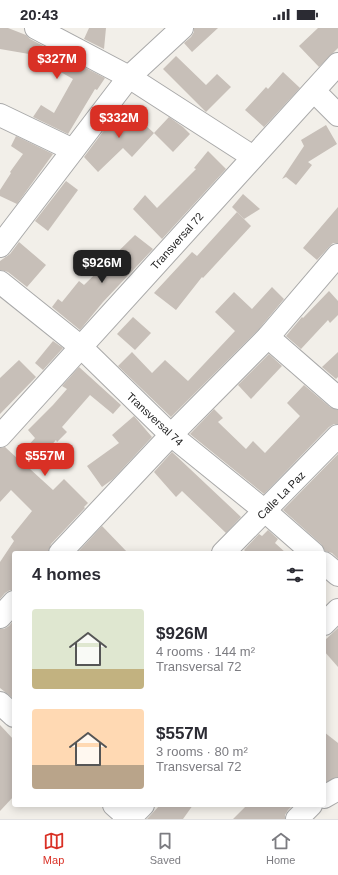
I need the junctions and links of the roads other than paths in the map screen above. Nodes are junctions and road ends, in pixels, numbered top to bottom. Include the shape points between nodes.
1 (36, 28) edge
2 (182, 28) edge
3 (338, 64) edge
4 (129, 77) junction
5 (314, 91) junction
6 (0, 114) edge
7 (338, 115) edge
8 (73, 150) junction
9 (253, 157) junction
10 (0, 246) edge
11 (338, 255) edge
12 (0, 282) edge
13 (268, 337) junction
14 (81, 347) junction
15 (338, 398) edge
16 (171, 435) junction
17 (0, 436) edge
18 (338, 436) edge
19 (265, 510) junction
20 (62, 551) edge
21 (225, 551) edge
22 (311, 551) edge
23 (326, 564) edge
24 (338, 575) edge
25 (12, 604) edge
26 (338, 610) edge
27 (0, 617) edge
28 (326, 622) edge
29 (0, 703) edge
30 (12, 714) edge
31 (338, 789) edge
32 (326, 796) edge
33 (116, 807) edge
34 (141, 807) edge
35 (309, 807) edge
36 (130, 819) edge
37 (297, 819) edge

1 - 4 street
2 - 4 street
3 - 5 street, Transversal 72
4 - 8 street
4 - 9 street
5 - 7 street
5 - 9 street, Transversal 72
6 - 8 street
8 - 10 street
9 - 14 street, Transversal 72
11 - 13 street
12 - 14 street, Transversal 74
13 - 15 street
13 - 16 street
14 - 16 street, Transversal 74
14 - 17 street, Transversal 72
16 - 19 street, Transversal 74
16 - 20 street
18 - 19 street, Calle La Paz
19 - 21 street, Calle La Paz
19 - 22 street, Transversal 74
23 - 24 street
25 - 27 street
26 - 28 street
29 - 30 street
31 - 32 street
33 - 36 street
34 - 36 street
35 - 37 street

